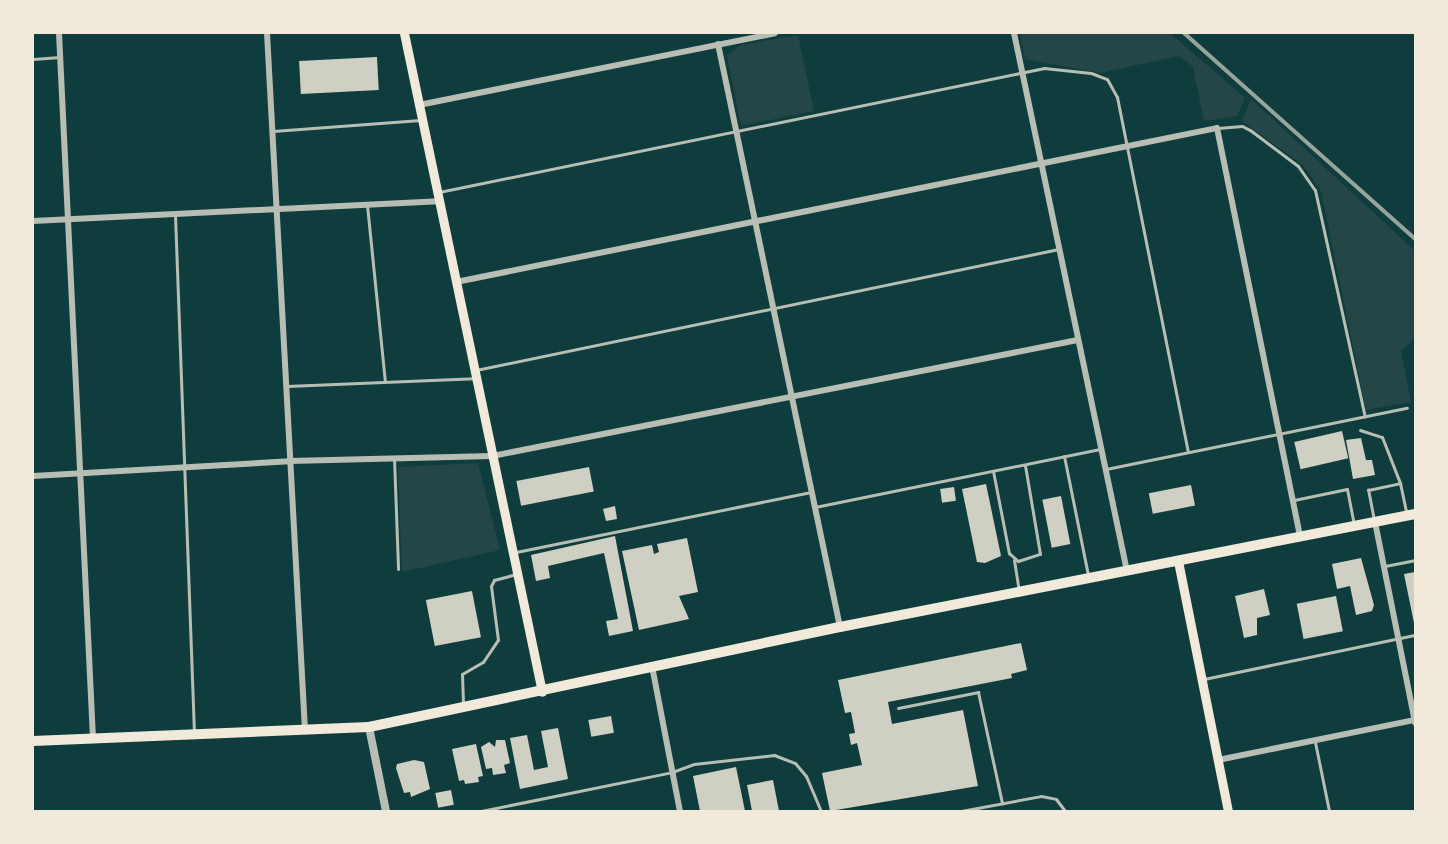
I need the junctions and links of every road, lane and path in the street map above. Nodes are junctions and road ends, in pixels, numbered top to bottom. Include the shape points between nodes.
1 (59, 33) edge
2 (267, 33) edge
3 (404, 33) edge
4 (775, 33) edge
5 (1014, 33) edge
6 (718, 44) junction
7 (60, 57) junction
8 (33, 59) edge
9 (1022, 72) junction
10 (419, 105) junction
11 (422, 120) junction
12 (1217, 128) junction
13 (273, 131) junction
14 (736, 131) junction
15 (1128, 147) junction
16 (1041, 165) junction
17 (438, 197) junction
18 (367, 205) junction
19 (278, 209) junction
20 (175, 214) junction
21 (67, 219) junction
22 (33, 221) edge
23 (755, 222) junction
24 (1059, 249) junction
25 (456, 282) junction
26 (772, 308) junction
27 (1078, 340) junction
28 (475, 374) junction
29 (385, 382) junction
30 (286, 386) junction
31 (790, 398) junction
32 (1407, 408) dead end
33 (1365, 417) junction
34 (1360, 430) dead end
35 (1279, 434) junction
36 (1101, 449) junction
37 (1188, 452) junction
38 (492, 456) junction
39 (1064, 456) junction
40 (394, 459) junction
41 (290, 461) junction
42 (1025, 464) junction
43 (184, 467) junction
44 (1105, 469) junction
45 (993, 471) junction
46 (80, 473) junction
47 (33, 476) edge
48 (1400, 483) junction
49 (811, 492) junction
50 (1292, 501) junction
51 (814, 507) junction
52 (1411, 515) edge
53 (1374, 522) junction
54 (1355, 526) junction
55 (1300, 537) junction
56 (512, 553) junction
57 (1014, 560) junction
58 (1178, 561) junction
59 (1415, 561) edge
60 (1383, 567) junction
61 (398, 569) dead end
62 (1127, 572) junction
63 (517, 574) junction
64 (1089, 579) junction
65 (1020, 592) junction
66 (840, 627) junction
67 (1415, 635) edge
68 (1398, 638) junction
69 (652, 666) junction
70 (1202, 679) junction
71 (542, 692) junction
72 (464, 708) junction
73 (898, 708) dead end
74 (1415, 721) edge
75 (369, 727) junction
76 (304, 730) junction
77 (194, 735) junction
78 (93, 739) junction
79 (1315, 740) junction
80 (33, 741) edge
81 (1218, 760) junction
82 (672, 772) junction
83 (1002, 802) junction
84 (386, 811) edge
85 (481, 811) edge
86 (680, 811) edge
87 (821, 811) edge
88 (961, 811) edge
89 (1065, 811) edge
90 (1228, 811) edge
91 (1329, 811) edge

1 - 7 street
2 - 13 street
3 - 10 main road
4 - 6 street
5 - 9 street
6 - 10 street
6 - 14 street
7 - 8 lane
7 - 21 street
9 - 14 lane
9 - 15 lane via 1044,68 1107,79 1114,86
9 - 16 street
10 - 11 main road
11 - 13 lane
11 - 17 main road
12 - 15 street
12 - 33 lane via 1242,126 1250,130 1298,166 1315,189
12 - 35 street
13 - 19 street
14 - 17 lane
14 - 23 street
15 - 16 street
15 - 37 lane
16 - 23 street
16 - 24 street
17 - 18 street
17 - 25 main road
18 - 19 street
18 - 29 lane
19 - 20 street
19 - 30 street
20 - 21 street
20 - 43 lane
21 - 22 street
21 - 46 street
23 - 25 street
23 - 26 street
24 - 26 lane
24 - 27 street
25 - 28 main road
26 - 28 lane
26 - 31 street
27 - 31 street
27 - 36 street
28 - 29 lane
28 - 38 main road
29 - 30 lane
30 - 41 street
31 - 38 street
31 - 49 street
32 - 33 lane
33 - 35 lane
34 - 48 lane via 1382,437
35 - 37 lane
35 - 50 street
36 - 39 lane
36 - 44 street
37 - 44 lane
38 - 40 street
38 - 56 main road
39 - 42 lane
39 - 64 lane
40 - 41 street
40 - 61 lane
41 - 43 street
41 - 76 street
42 - 45 lane
42 - 57 lane via 1040,554
43 - 46 street
43 - 77 lane
44 - 62 street
45 - 51 lane
45 - 57 lane via 1009,553
46 - 47 street
46 - 78 street
48 - 52 lane
48 - 53 lane via 1368,490
49 - 51 street
49 - 56 lane
50 - 54 lane via 1347,489
50 - 55 street
51 - 66 street
52 - 53 main road
53 - 54 main road
53 - 60 street
54 - 55 main road
55 - 58 main road
56 - 63 main road
57 - 65 lane
58 - 62 main road
58 - 70 main road
59 - 60 lane
60 - 68 street
62 - 64 main road
63 - 71 main road
63 - 72 lane via 494,580 491,586 498,640 483,662 462,674
64 - 65 main road
65 - 66 main road
66 - 69 main road
67 - 68 lane
68 - 70 lane
68 - 74 street
69 - 71 main road
69 - 82 street
70 - 81 main road
71 - 72 main road
72 - 75 main road
73 - 83 lane via 978,692
74 - 79 street
75 - 76 main road
75 - 84 street
76 - 77 main road
77 - 78 main road
78 - 80 main road
79 - 81 street
79 - 91 lane
81 - 90 main road
82 - 85 lane
82 - 86 street
82 - 87 lane via 694,764 774,755 795,763 806,776
83 - 88 lane
83 - 89 lane via 1048,797 1061,803

